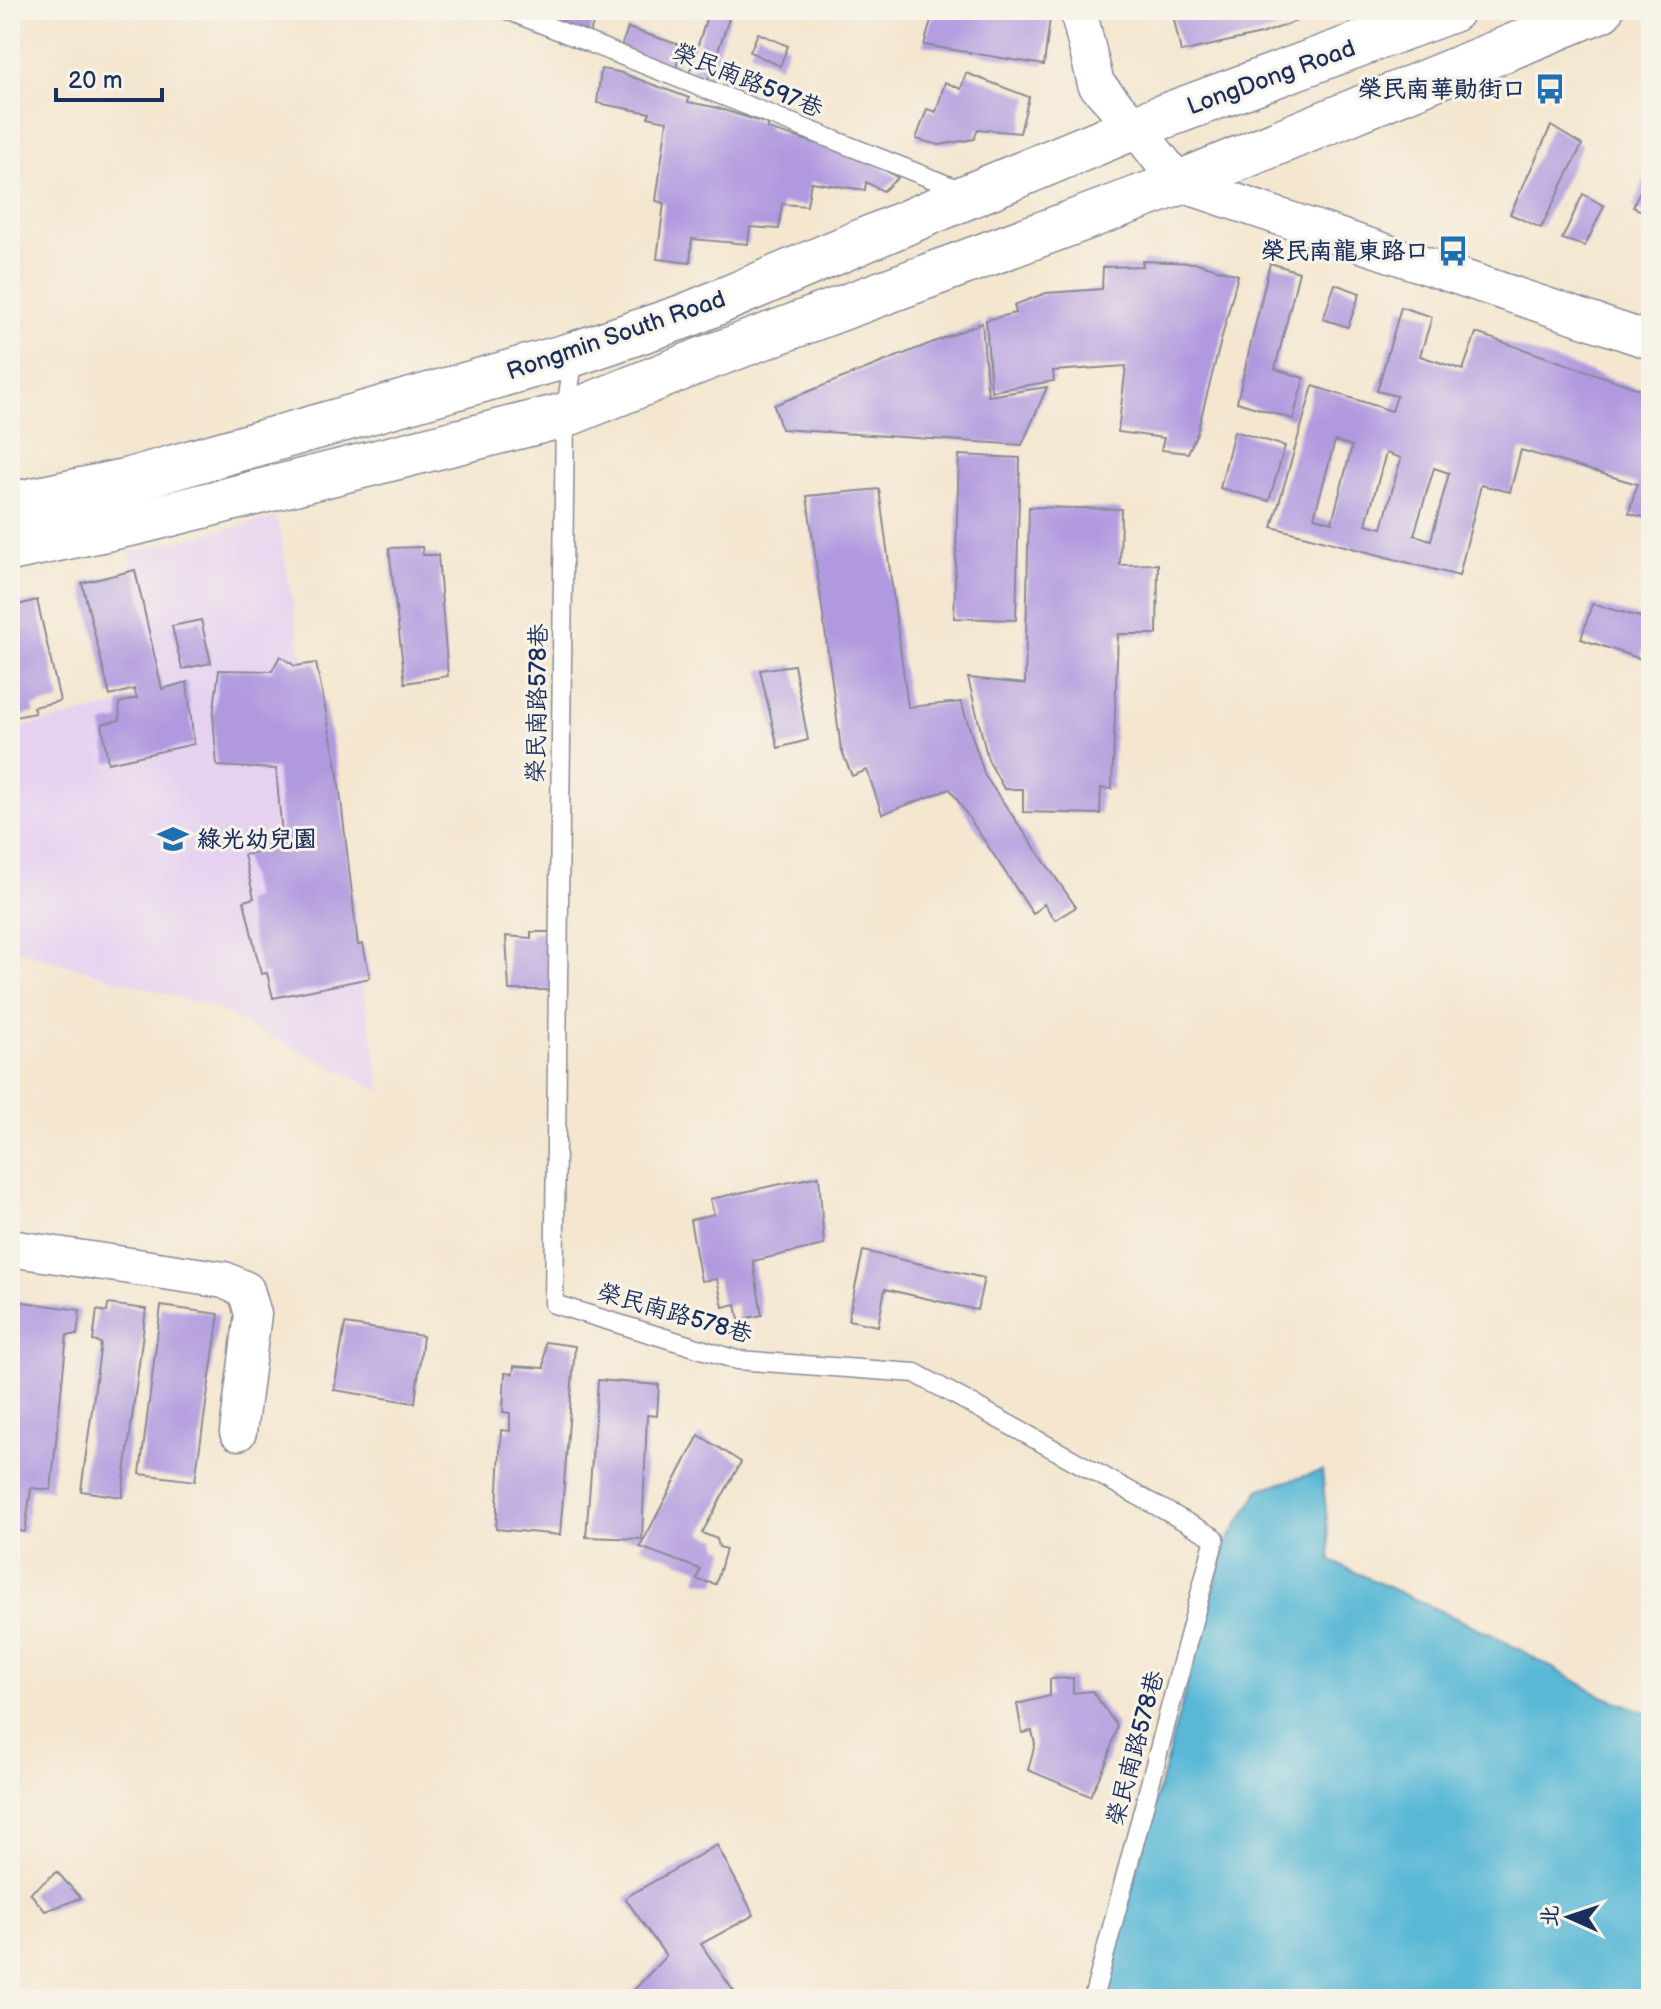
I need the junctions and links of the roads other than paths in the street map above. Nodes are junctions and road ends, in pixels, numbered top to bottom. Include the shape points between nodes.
1 (507, 10) edge
2 (1081, 10) edge
3 (1452, 10) edge
4 (1601, 10) edge
5 (1135, 127) junction
6 (1179, 183) junction
7 (971, 195) junction
8 (1651, 341) edge
9 (574, 354) junction
10 (565, 415) junction
11 (129, 480) junction
12 (10, 505) edge
13 (139, 522) junction
14 (10, 549) edge
15 (10, 1248) edge
16 (238, 1432) dead end
17 (1093, 1999) edge

1 - 7 lane, 榮民南路597巷
2 - 5 street via 1096,84
3 - 5 street, LongDong Road
4 - 6 street
5 - 6 street
5 - 7 street, Rongmin South Road
6 - 8 street
6 - 10 street, Rongmin South Road
7 - 9 street, Rongmin South Road via 688,315
9 - 10 lane, 榮民南路578巷
9 - 11 street, Rongmin South Road
10 - 13 street, Rongmin South Road
10 - 17 lane, 榮民南路578巷 via 554,1304 737,1360 915,1373 1215,1538
11 - 12 street, Rongmin South Road
11 - 13 street
13 - 14 street, Rongmin South Road
15 - 16 street via 224,1280 246,1290 253,1314

